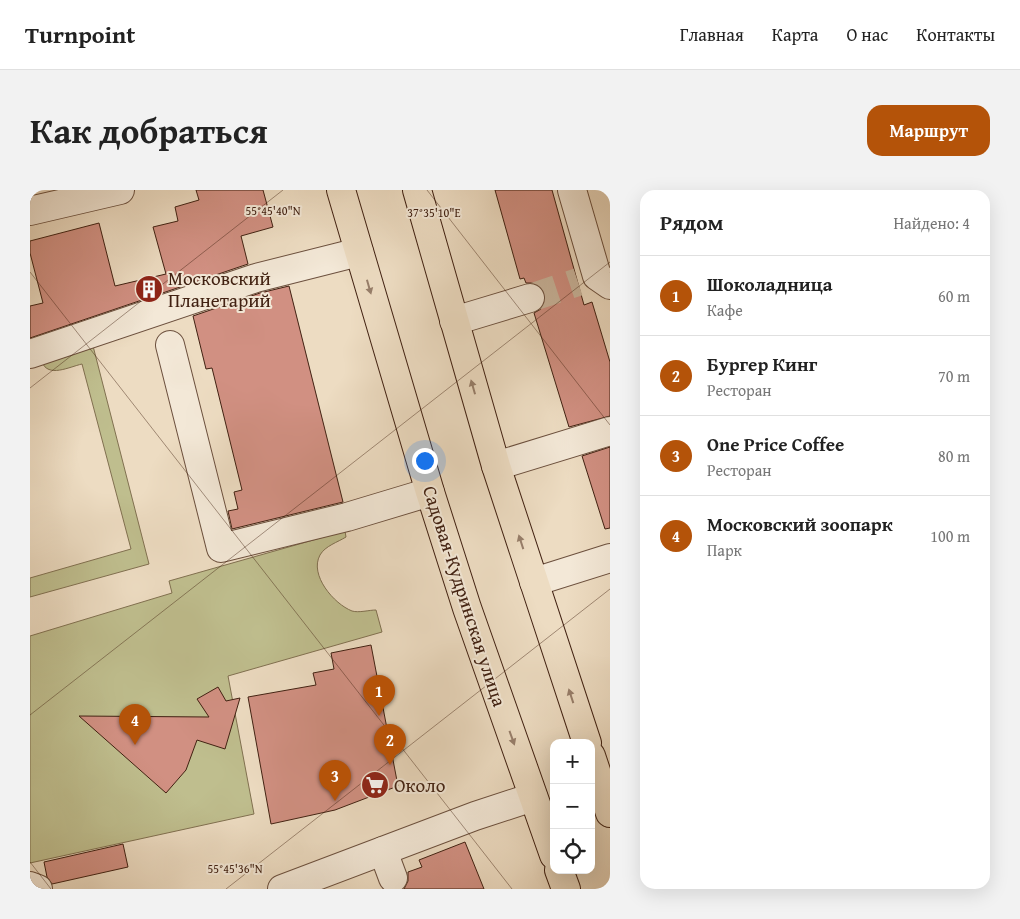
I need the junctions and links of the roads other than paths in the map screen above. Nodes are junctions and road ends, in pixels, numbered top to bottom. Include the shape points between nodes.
1 (120, 190) edge
2 (341, 190) edge
3 (417, 190) edge
4 (572, 190) edge
5 (30, 211) edge
6 (359, 252) junction
7 (595, 281) edge
8 (530, 298) tunnel mouth
9 (454, 321) junction
10 (170, 345) dead end
11 (30, 354) edge
12 (610, 431) edge
13 (496, 466) junction
14 (430, 492) junction
15 (610, 558) edge
16 (534, 582) junction
17 (586, 739) edge
18 (595, 768) edge
19 (533, 797) junction
20 (610, 813) edge
21 (550, 844) edge
22 (383, 851) junction
23 (560, 874) edge
24 (393, 878) dead end
25 (30, 886) edge
26 (38, 889) edge
27 (282, 889) edge
28 (566, 889) edge

1 - 5 lane
2 - 6 main road, Садовая-Кудринская улица
3 - 9 main road
4 - 7 lane
6 - 11 lane via 256,278
6 -> 14 main road, Садовая-Кудринская улица
8 - 9 lane
13 -> 9 main road
10 - 14 lane via 221,548 347,517
12 - 13 lane
16 -> 13 main road
14 -> 19 main road, Садовая-Кудринская улица
15 - 16 lane
17 -> 16 main road
18 - 20 main road
19 - 21 main road, Садовая-Кудринская улица
19 - 22 lane
22 - 24 lane
22 - 27 lane
23 - 28 main road
25 - 26 lane

